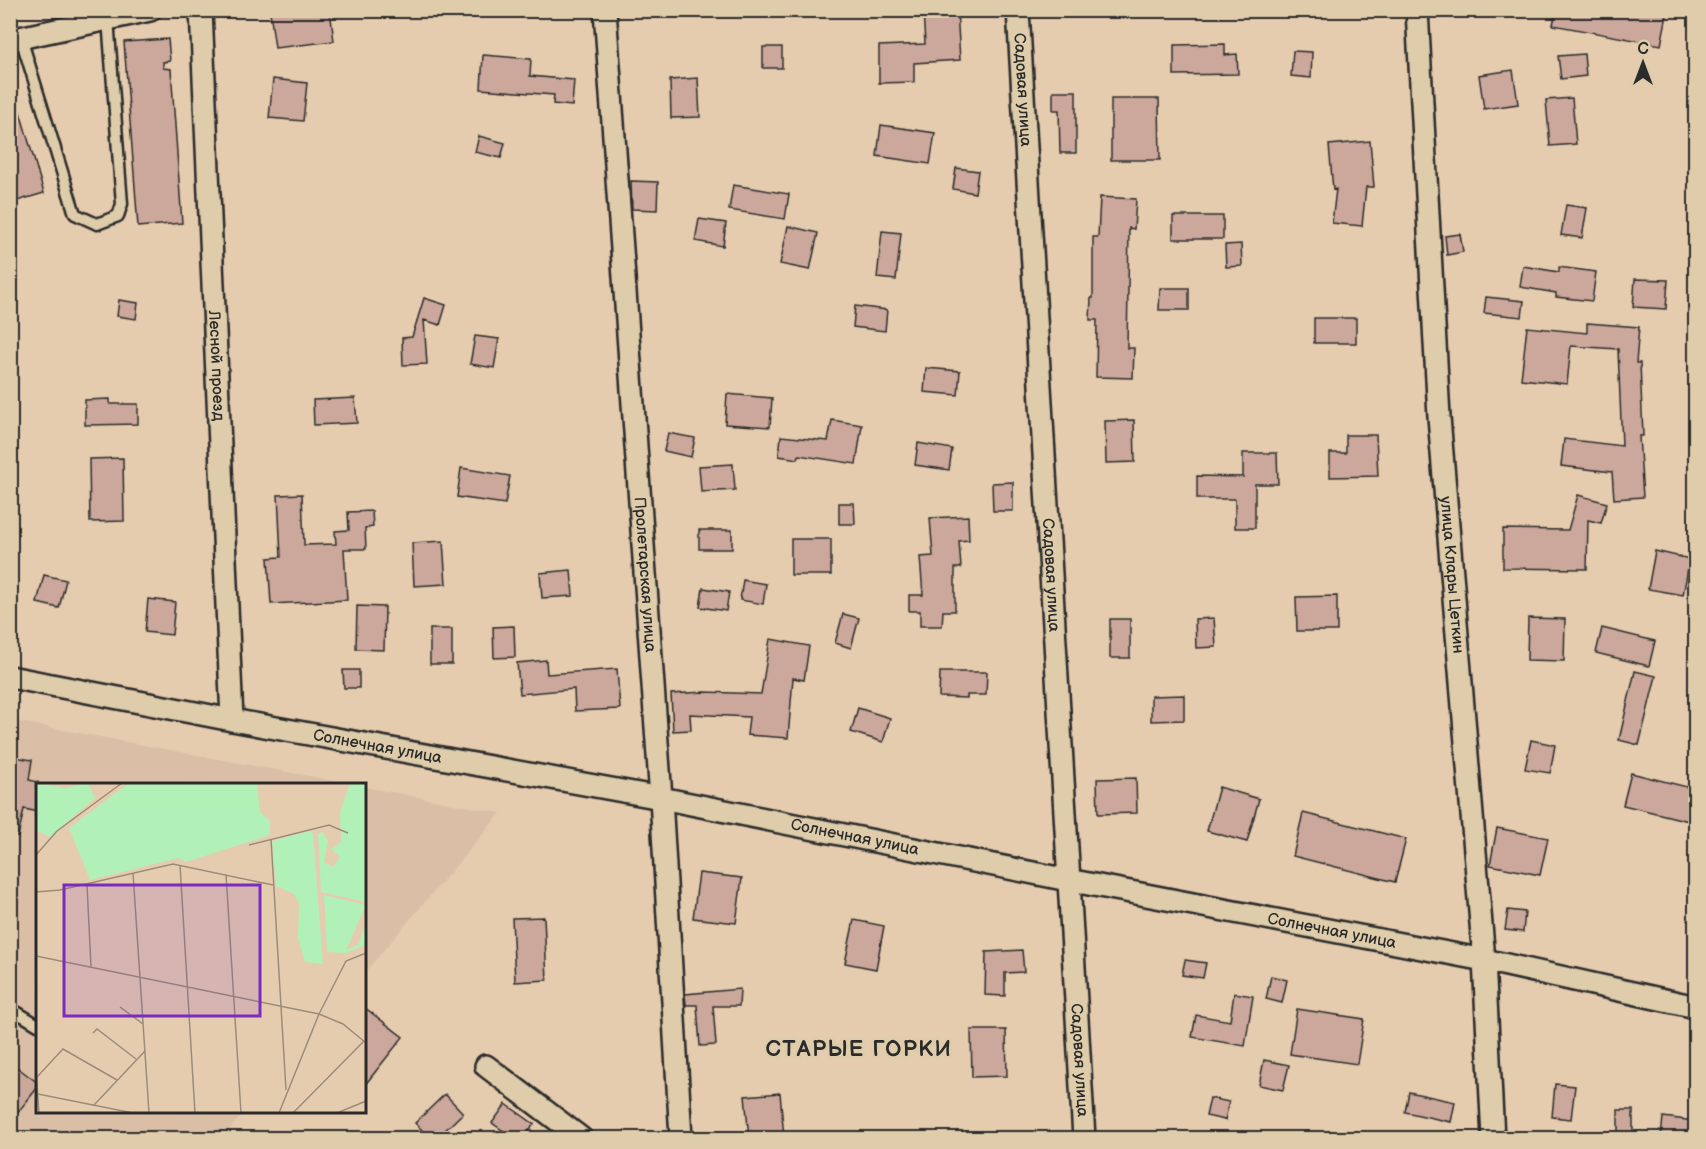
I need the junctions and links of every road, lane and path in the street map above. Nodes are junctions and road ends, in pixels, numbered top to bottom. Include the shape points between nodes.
1 (150, 10) edge
2 (201, 10) edge
3 (605, 10) edge
4 (1018, 10) edge
5 (1417, 10) edge
6 (108, 20) junction
7 (16, 39) edge
8 (10, 676) edge
9 (232, 720) junction
10 (661, 798) junction
11 (1068, 880) junction
12 (1484, 960) junction
13 (10, 1008) edge
14 (1695, 1008) edge
15 (36, 1024) edge
16 (486, 1066) dead end
17 (581, 1138) edge
18 (681, 1138) edge
19 (1084, 1138) edge
20 (1493, 1138) edge

1 - 6 street
2 - 9 street, Лесной проезд
3 - 10 street, Пролетарская улица
4 - 11 street, Садовая улица
5 - 12 street, улица Клары Цеткин via 1439,417
6 - 7 street
6 - 7 lane via 122,204 118,216 97,224 75,214
8 - 9 street, Солнечная улица
9 - 10 street, Солнечная улица
10 - 11 street, Солнечная улица
10 - 18 street, Пролетарская улица
11 - 12 street, Солнечная улица
11 - 19 street, Садовая улица
12 - 14 street, Солнечная улица
12 - 20 street, улица Клары Цеткин
13 - 15 lane
16 - 17 street

